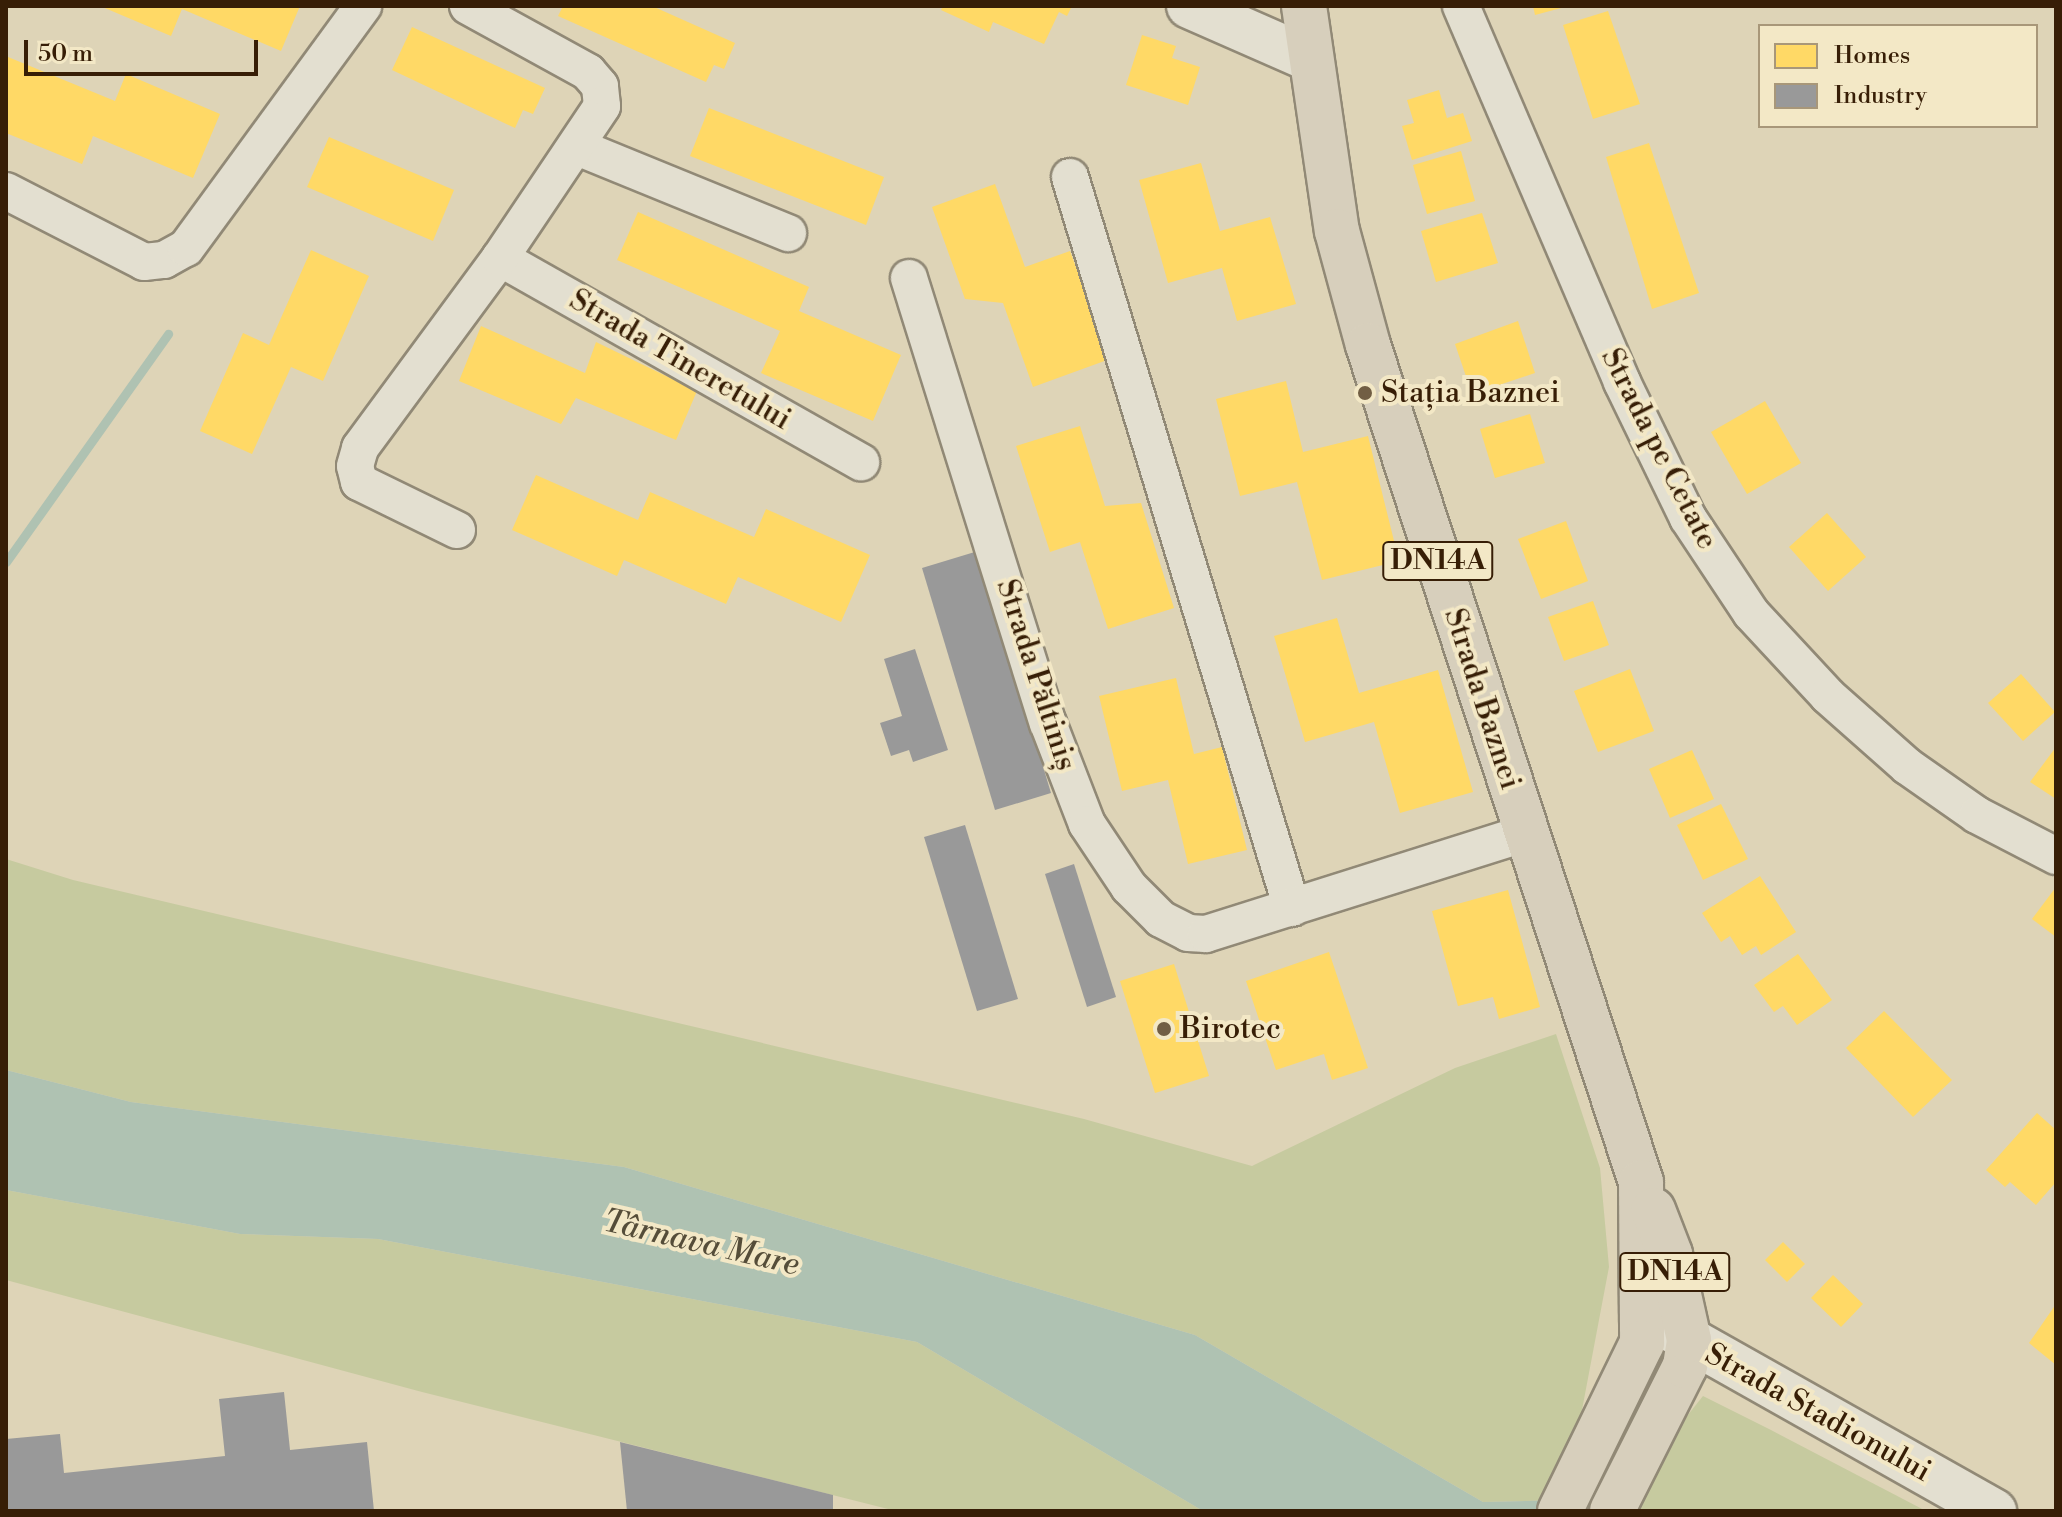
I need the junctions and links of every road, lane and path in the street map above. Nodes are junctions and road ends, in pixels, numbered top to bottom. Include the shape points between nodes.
1 (363, 6) edge
2 (468, 6) edge
3 (1189, 6) edge
4 (1304, 6) edge
5 (1461, 6) edge
6 (1310, 59) junction
7 (577, 147) junction
8 (1070, 177) dead end
9 (6, 191) edge
10 (788, 233) dead end
11 (500, 258) junction
12 (909, 278) dead end
13 (861, 462) dead end
14 (457, 530) dead end
15 (1527, 833) junction
16 (2056, 856) edge
17 (1292, 908) junction
18 (1641, 1182) junction
19 (1642, 1328) junction
20 (1687, 1353) junction
21 (1560, 1511) edge
22 (1612, 1511) edge
23 (1994, 1511) edge

1 - 9 street via 186,248 164,260 144,262
2 - 7 street via 588,72 600,86 602,106
3 - 6 main road
4 - 6 main road, Strada Baznei / DN14A
5 - 16 street, Strada pe Cetate via 1622,382 1688,518 1751,613 1828,696 1907,766 1977,815
6 - 15 main road, Strada Baznei / DN14A via 1337,231 1368,345
7 - 10 street
7 - 11 street
8 - 17 street
11 - 13 street, Strada Tineretului
11 - 14 street via 360,448 355,466 359,482
12 - 17 street, Strada Păltiniș via 1048,723 1087,824 1129,887 1161,919 1188,933 1206,934
15 - 17 street, Strada Păltiniș
15 - 18 main road, Strada Baznei / DN14A
18 - 19 main road, Strada Baznei / DN14A
18 - 20 main road, DN14A via 1670,1254
19 - 20 main road, Strada Stadionului
19 - 21 main road, DN14A
20 - 22 main road
20 - 23 main road, Strada Stadionului

